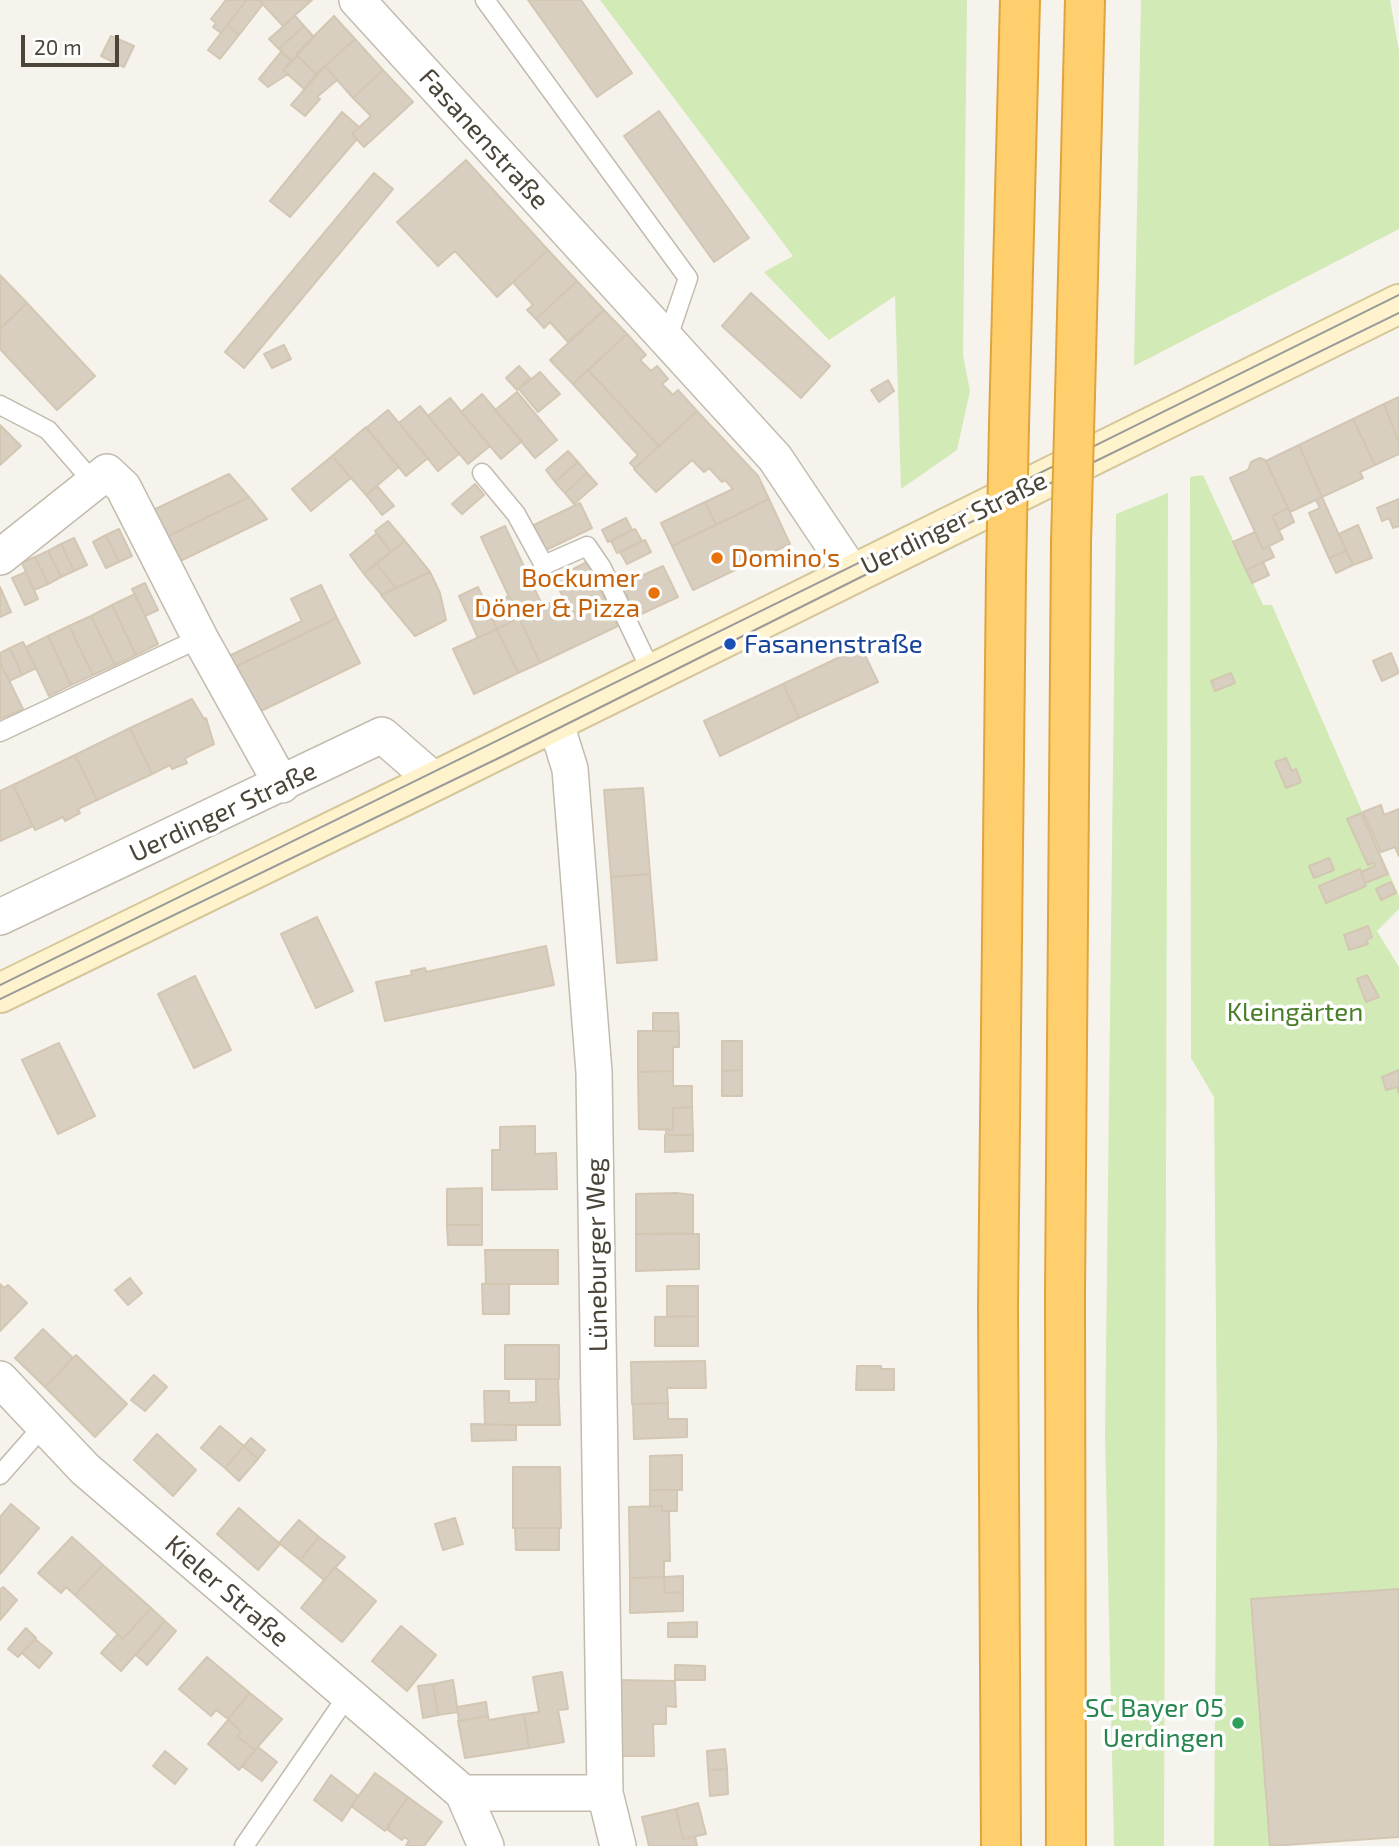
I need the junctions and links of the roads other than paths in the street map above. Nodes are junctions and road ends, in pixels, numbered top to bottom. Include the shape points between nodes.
1 (357, 0) edge
2 (485, 0) edge
3 (1020, 0) edge
4 (1084, 0) edge
5 (1399, 304) edge
6 (667, 340) junction
7 (0, 405) edge
8 (481, 473) dead end
9 (94, 483) junction
10 (0, 557) edge
11 (852, 573) junction
12 (200, 638) junction
13 (652, 673) junction
14 (555, 721) junction
15 (0, 732) edge
16 (435, 781) junction
17 (282, 785) junction
18 (0, 917) edge
19 (0, 993) edge
20 (0, 1379) edge
21 (44, 1425) junction
22 (0, 1475) edge
23 (348, 1695) junction
24 (463, 1793) junction
25 (604, 1793) junction
26 (244, 1846) edge
27 (486, 1846) edge
28 (618, 1846) edge
29 (1001, 1846) edge
30 (1066, 1846) edge

1 - 6 street, Fasanenstraße
2 - 6 lane via 688,278
3 - 29 highway, bridge via 1006,573 998,1305
4 - 30 highway, bridge via 1071,543
5 - 11 street, Uerdinger Straße
6 - 11 street, Fasanenstraße via 775,458
7 - 9 lane via 48,430
8 - 13 lane via 516,514 544,565 587,546
9 - 10 street
9 - 12 street via 107,472 123,487
11 - 13 street, Uerdinger Straße
12 - 15 lane
12 - 17 street
13 - 14 street, Uerdinger Straße
14 - 16 street, Uerdinger Straße
14 - 25 street, Lüneburger Weg via 570,769 594,1072
16 - 17 street, Uerdinger Straße via 382,735
16 - 19 street, Uerdinger Straße
17 - 18 street, Uerdinger Straße
20 - 21 street, Kieler Straße
21 - 22 lane
21 - 23 street, Kieler Straße via 85,1469
23 - 24 street, Kieler Straße
23 - 26 lane
24 - 25 street
24 - 27 street, Kieler Straße
25 - 28 street

